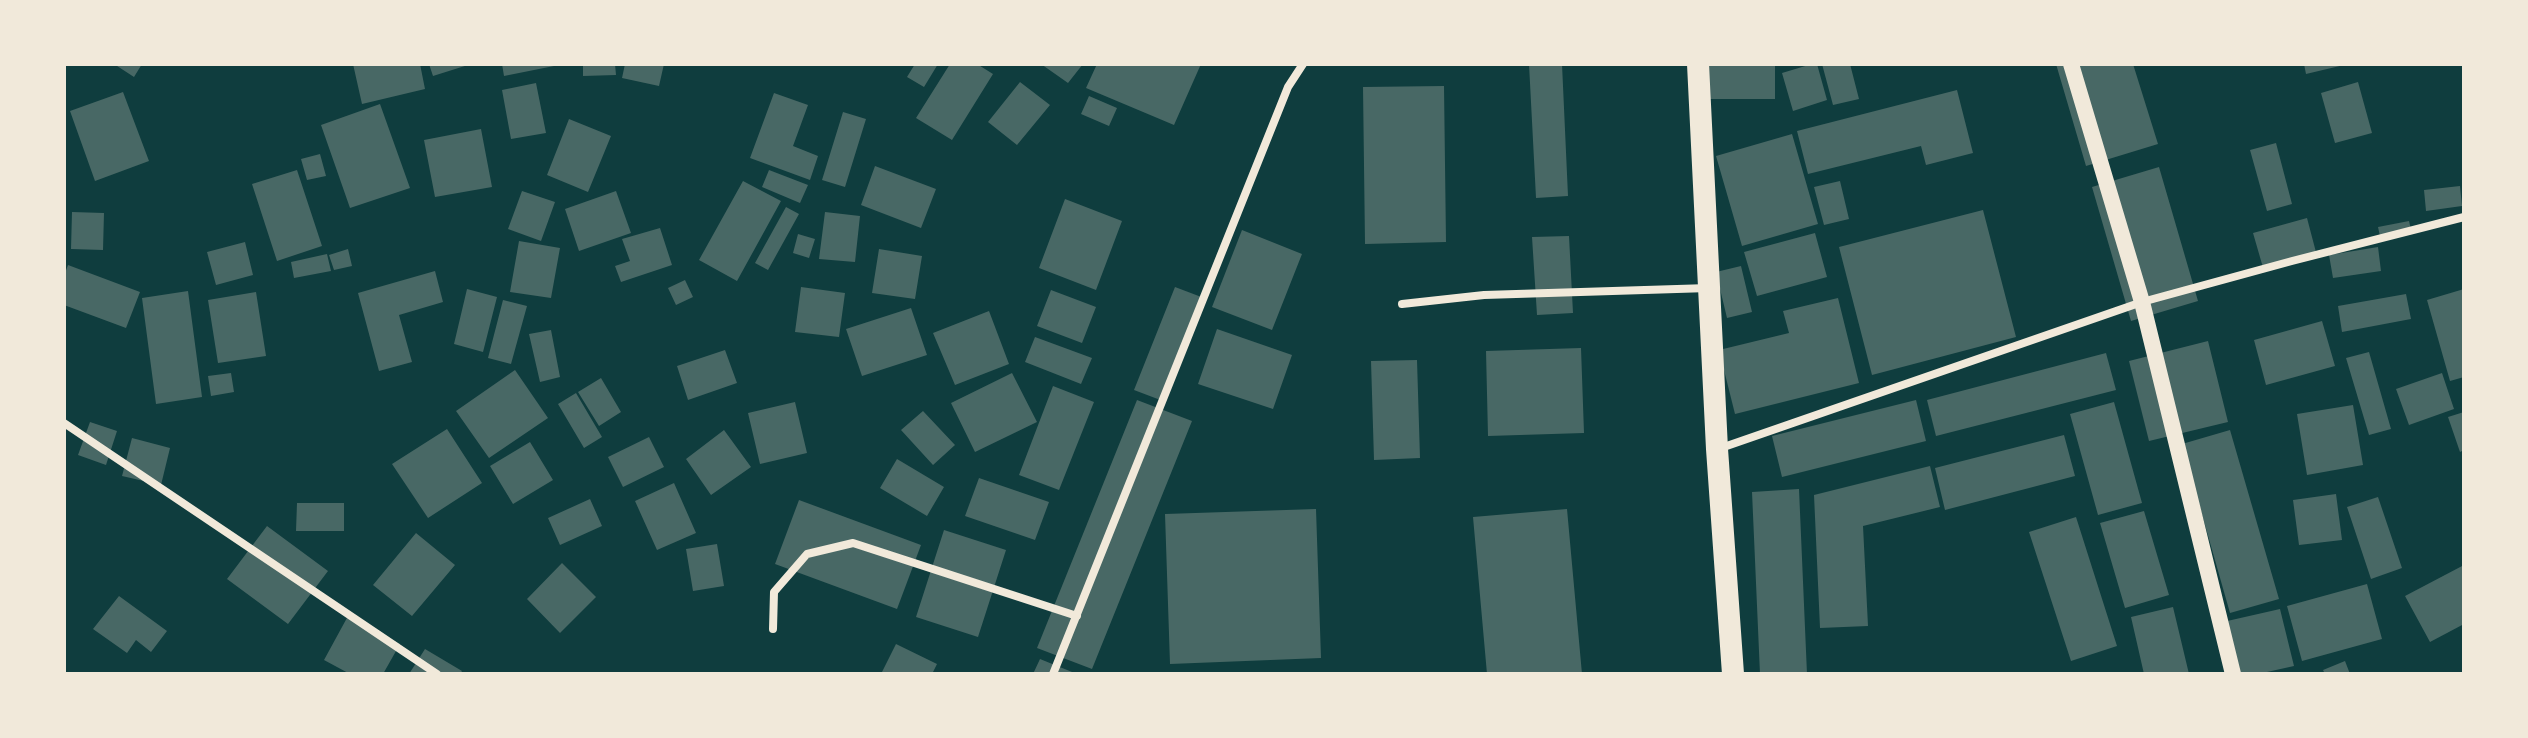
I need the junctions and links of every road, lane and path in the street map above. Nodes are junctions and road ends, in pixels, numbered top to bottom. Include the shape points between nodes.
1 (1303, 64) edge
2 (1698, 64) edge
3 (2071, 64) edge
4 (2464, 217) edge
5 (1710, 288) junction
6 (2142, 302) junction
7 (1402, 304) dead end
8 (64, 423) edge
9 (1717, 449) junction
10 (1077, 616) junction
11 (773, 629) dead end
12 (437, 674) edge
13 (1053, 674) edge
14 (1733, 674) edge
15 (2233, 674) edge

1 - 10 street via 1288,87
2 - 5 highway
3 - 6 main road
4 - 6 street
5 - 7 street via 1484,295
5 - 9 highway
6 - 9 street
6 - 15 main road
8 - 12 street
9 - 14 highway
10 - 11 street via 853,543 807,554 774,592
10 - 13 street

